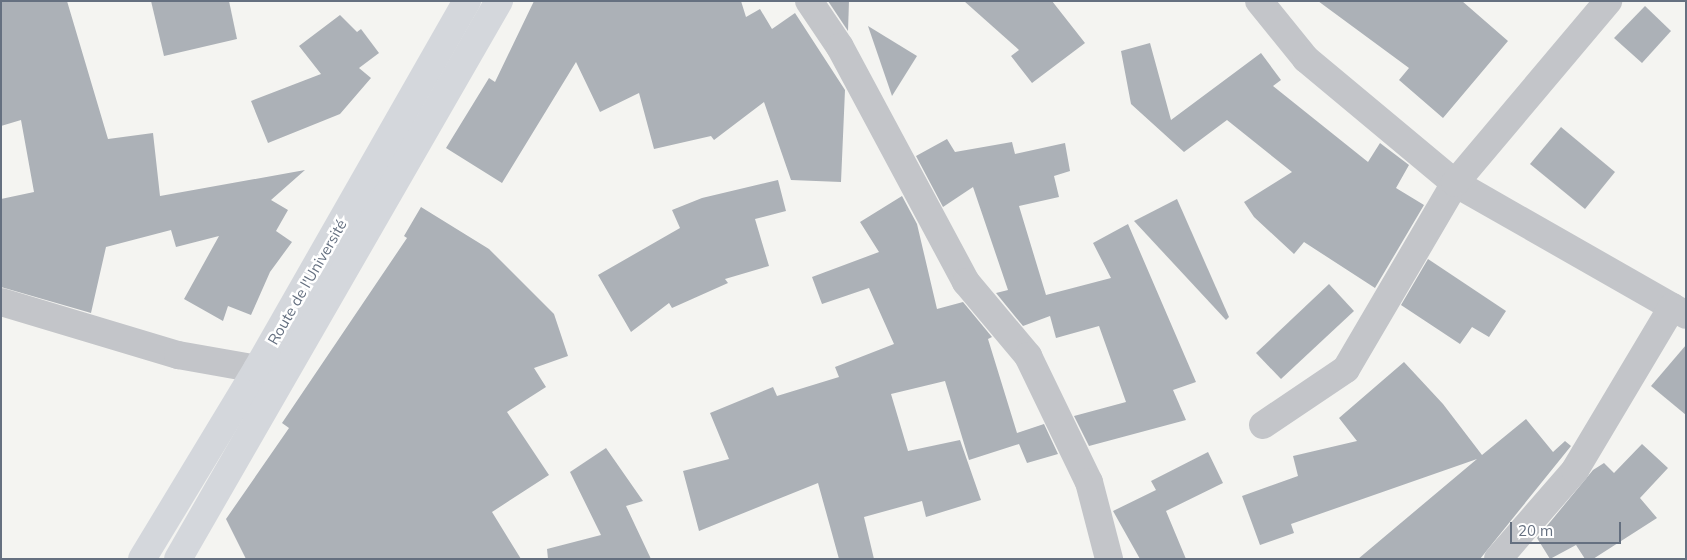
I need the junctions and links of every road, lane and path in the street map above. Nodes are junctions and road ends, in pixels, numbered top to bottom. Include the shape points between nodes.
1 (467, 1) edge
2 (499, 1) edge
3 (1259, 1) edge
4 (1608, 1) edge
5 (810, 2) edge
6 (1455, 183) junction
7 (1, 302) edge
8 (1679, 311) edge
9 (257, 369) junction
10 (1263, 425) dead end
11 (142, 559) edge
12 (178, 559) edge
13 (1109, 559) edge
14 (1498, 559) edge

1 - 9 main road, Route de l'Université
2 - 12 main road, Route de l'Université
3 - 6 street via 1306,59
4 - 6 street
5 - 13 street via 840,46 966,282 1028,356 1089,482
6 - 8 street
6 - 10 street via 1346,369
7 - 9 street via 178,356
8 - 14 street via 1575,470
9 - 11 main road, Route de l'Université

